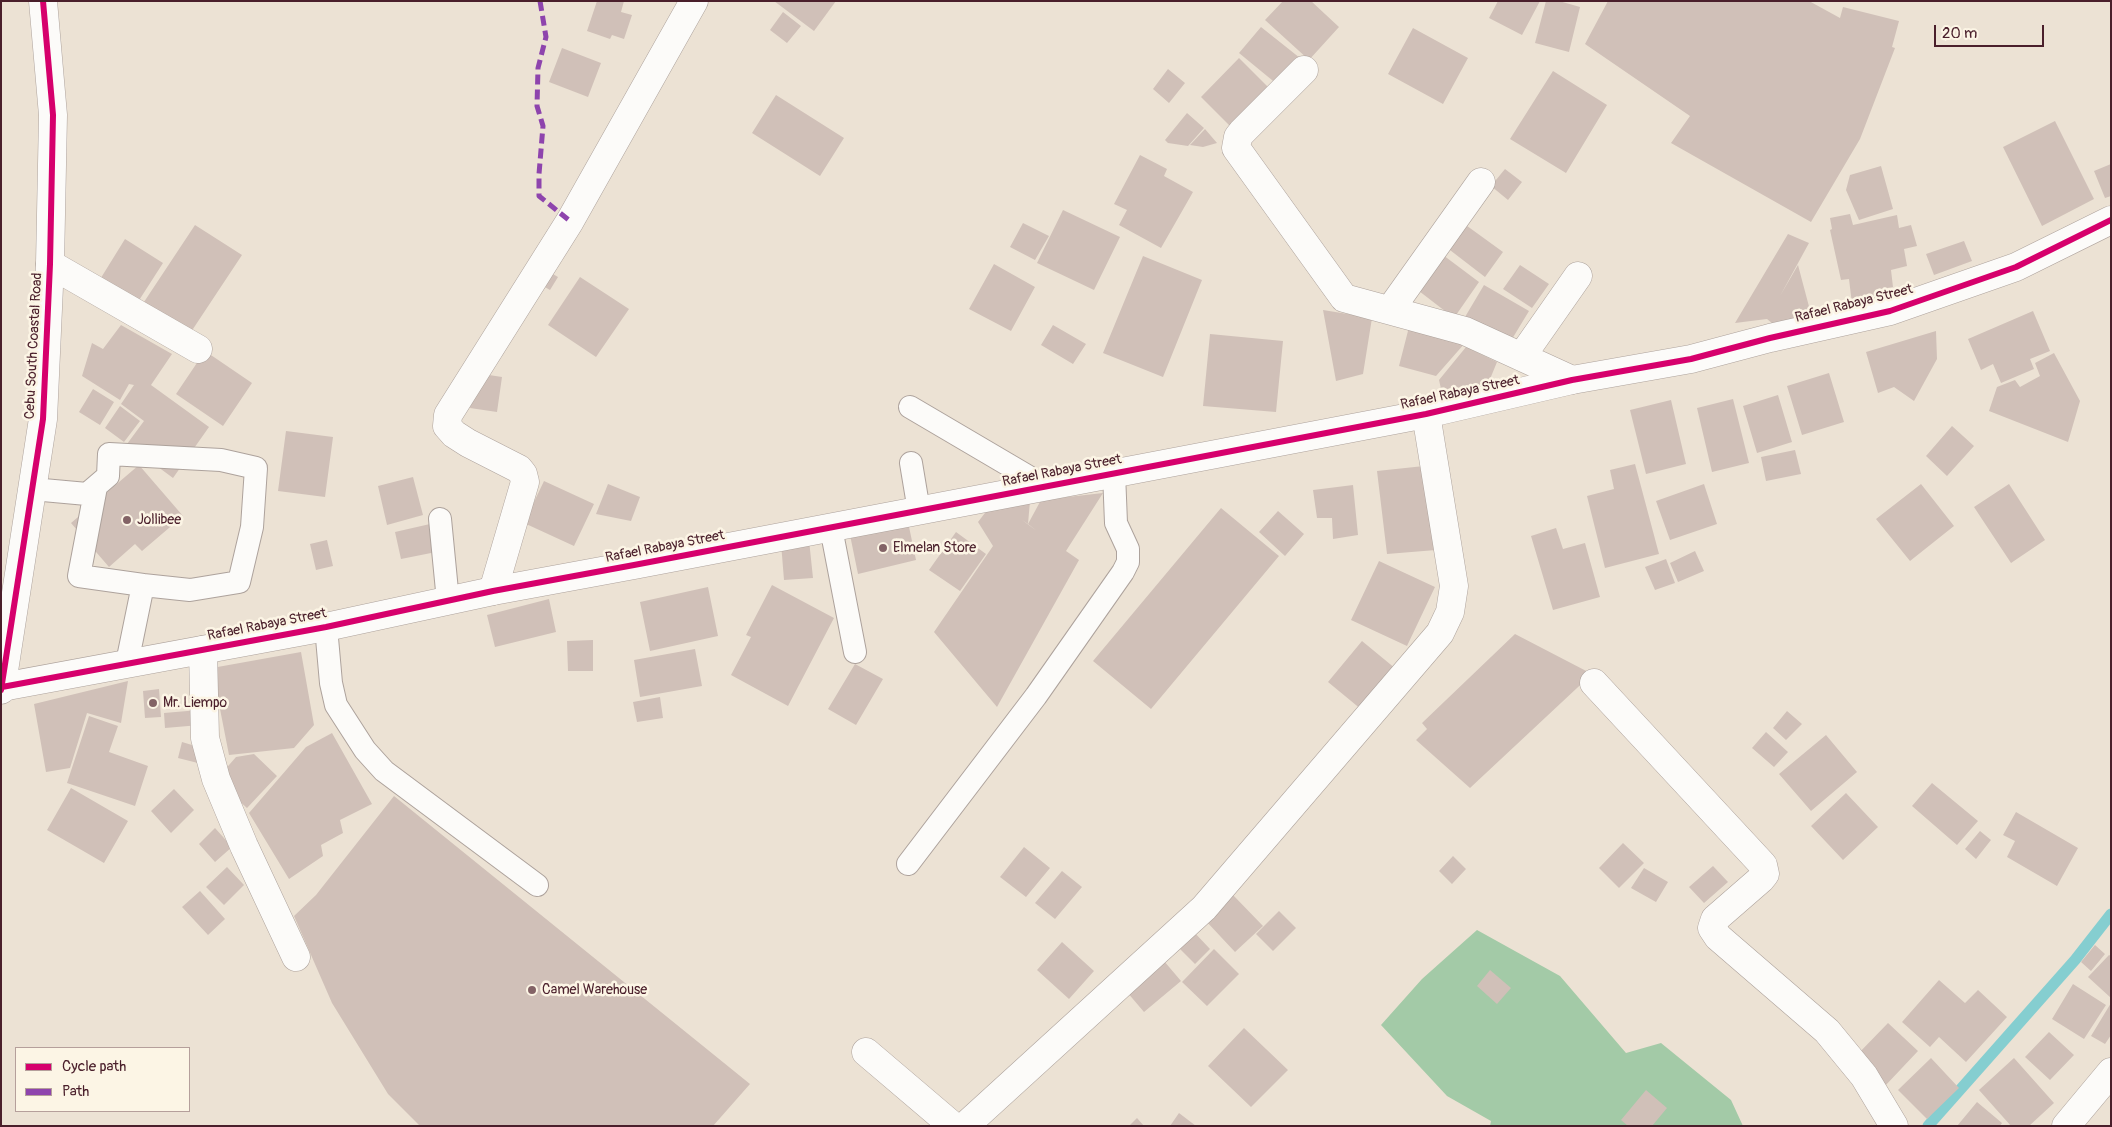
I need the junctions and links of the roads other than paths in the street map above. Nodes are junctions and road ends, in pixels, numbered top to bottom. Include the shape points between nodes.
1 (44, 1) edge
2 (694, 1) edge
3 (1304, 70) dead end
4 (1481, 182) dead end
5 (2111, 220) edge
6 (50, 264) junction
7 (1578, 276) dead end
8 (1390, 310) junction
9 (198, 349) dead end
10 (1522, 356) junction
11 (1572, 380) junction
12 (910, 407) dead end
13 (1426, 414) junction
14 (911, 463) dead end
15 (1114, 473) junction
16 (96, 487) junction
17 (1046, 487) junction
18 (32, 489) junction
19 (919, 511) junction
20 (440, 519) dead end
21 (831, 528) junction
22 (143, 585) junction
23 (493, 591) junction
24 (448, 601) junction
25 (326, 627) junction
26 (203, 650) junction
27 (855, 652) dead end
28 (127, 663) junction
29 (1594, 684) dead end
30 (2, 688) edge
31 (908, 864) dead end
32 (537, 885) dead end
33 (296, 957) dead end
34 (866, 1052) dead end
35 (2111, 1072) edge
36 (953, 1126) edge
37 (965, 1126) edge
38 (1894, 1126) edge
39 (2066, 1126) edge

1 - 6 main road, Cebu South Coastal Road via 53,115
2 - 23 main road via 570,221 448,415 447,426 454,434 523,474 525,482
3 - 8 main road via 1242,132 1236,142 1236,152 1344,298
4 - 8 main road
5 - 11 main road, Rafael Rabaya Street via 2016,268 1890,311 1691,359
6 - 9 main road
6 - 18 main road, Cebu South Coastal Road via 43,419
7 - 10 main road
8 - 10 main road via 1464,331
10 - 11 main road
11 - 13 main road, Rafael Rabaya Street
12 - 17 lane
13 - 15 main road, Rafael Rabaya Street
13 - 37 main road via 1454,586 1450,612 1440,633 1204,908
14 - 19 lane
15 - 17 main road, Rafael Rabaya Street
15 - 31 lane via 1116,523 1128,550 1128,562 1036,696
16 - 18 lane via 87,494
16 - 22 lane via 79,576
16 - 22 lane via 108,476 108,454 221,460 256,468 252,527 240,582 190,590
17 - 19 main road, Rafael Rabaya Street
18 - 30 main road, Cebu South Coastal Road
19 - 21 main road, Rafael Rabaya Street
20 - 24 lane
21 - 23 main road, Rafael Rabaya Street
21 - 27 lane
22 - 28 lane
23 - 24 main road, Rafael Rabaya Street
24 - 25 main road, Rafael Rabaya Street
25 - 26 main road, Rafael Rabaya Street
25 - 32 lane via 336,705 365,750 384,772
26 - 28 main road, Rafael Rabaya Street
26 - 33 main road via 205,738 216,778
28 - 30 main road, Rafael Rabaya Street
29 - 38 main road via 1763,865 1765,874 1761,879 1715,919 1712,928 1827,1031 1864,1076
34 - 36 main road
35 - 39 main road

